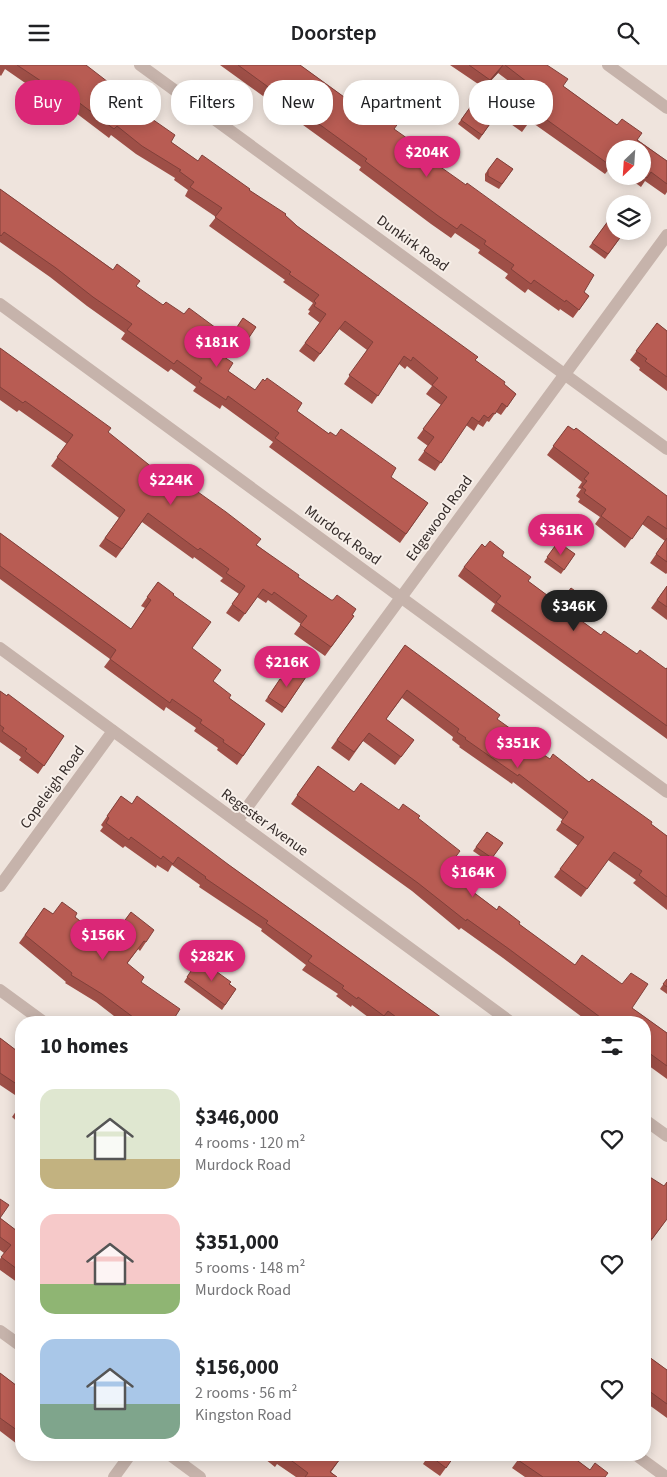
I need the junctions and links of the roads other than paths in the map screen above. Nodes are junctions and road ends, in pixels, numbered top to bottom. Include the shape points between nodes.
1 (140, 65) edge
2 (608, 65) edge
3 (667, 108) edge
4 (667, 235) edge
5 (0, 304) edge
6 (565, 374) junction
7 (667, 449) edge
8 (401, 597) junction
9 (0, 648) edge
10 (113, 731) junction
11 (667, 792) edge
12 (237, 821) junction
13 (0, 886) edge
14 (0, 990) edge
15 (35, 1016) edge
16 (502, 1016) edge
17 (651, 1124) edge
18 (667, 1136) edge
19 (0, 1331) edge
20 (15, 1342) edge
21 (126, 1461) edge
22 (178, 1461) edge
23 (644, 1461) edge
24 (114, 1477) edge
25 (200, 1477) edge
26 (666, 1477) edge

1 - 6 street, Dunkirk Road
2 - 3 street
4 - 6 street, Edgewood Road
5 - 8 street, Murdock Road
6 - 7 street, Dunkirk Road
6 - 8 street, Edgewood Road
8 - 11 street, Murdock Road
8 - 12 street, Edgewood Road
9 - 10 street, Regester Avenue
10 - 12 street, Regester Avenue
10 - 13 street, Copeleigh Road
12 - 16 street, Regester Avenue
14 - 15 street
17 - 18 street
19 - 20 street
21 - 24 street
22 - 25 street
23 - 26 street

